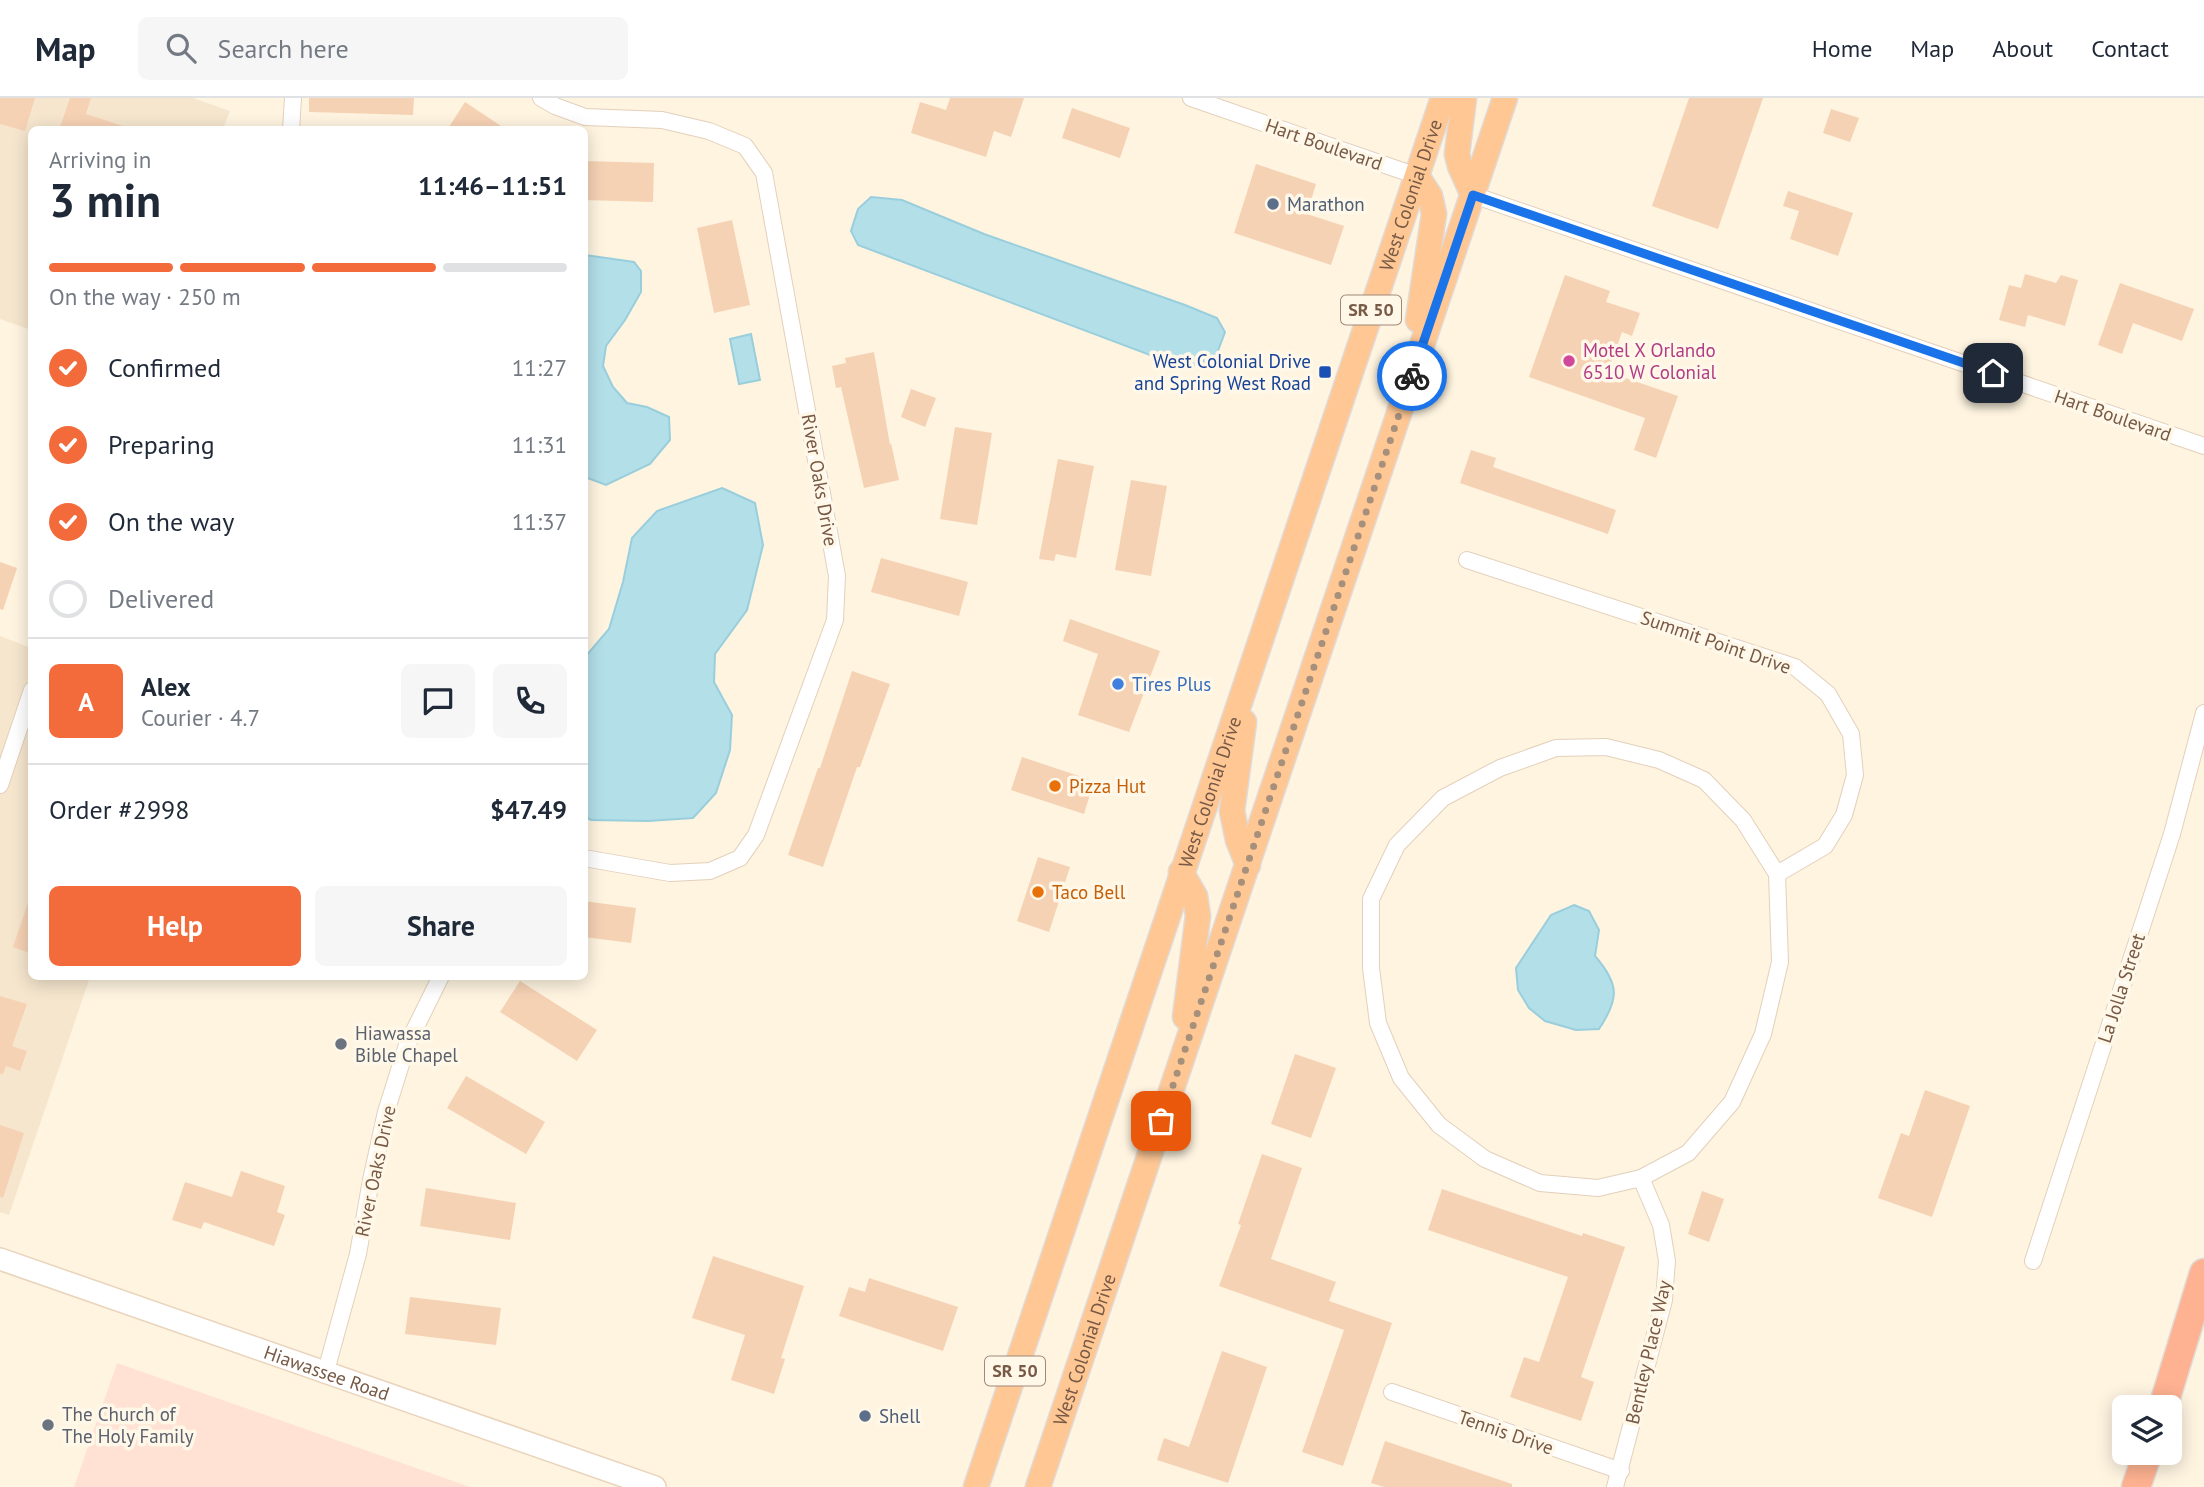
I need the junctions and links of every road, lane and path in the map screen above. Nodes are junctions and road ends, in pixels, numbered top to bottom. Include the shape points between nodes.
1 (293, 98) edge
2 (541, 98) edge
3 (1191, 98) edge
4 (1443, 98) edge
5 (1464, 98) edge
6 (1506, 98) edge
7 (291, 126) edge
8 (1417, 176) junction
9 (1473, 195) junction
10 (1406, 393) junction
11 (2200, 445) edge
12 (1467, 560) dead end
13 (1253, 662) junction
14 (28, 702) edge
15 (2204, 713) edge
16 (1, 780) edge
17 (588, 859) edge
18 (1248, 865) junction
19 (1181, 872) junction
20 (1777, 874) junction
21 (439, 980) edge
22 (1177, 1073) junction
23 (1641, 1178) junction
24 (0, 1259) edge
25 (2033, 1261) dead end
26 (2204, 1273) edge
27 (326, 1371) junction
28 (1392, 1392) dead end
29 (2167, 1395) edge
30 (2144, 1465) edge
31 (1618, 1479) edge
32 (655, 1487) edge
33 (976, 1487) edge
34 (1038, 1487) edge
35 (2136, 1487) edge

1 - 7 street
2 - 17 street, River Oaks Drive via 585,117 662,120 709,131 745,146 764,173 837,576 835,620 756,835 740,858 710,871 670,873
3 - 8 street, Hart Boulevard
4 - 8 highway, West Colonial Drive / SR 50
5 - 9 highway via 1457,153
6 - 9 highway, West Colonial Drive / SR 50
8 - 10 highway via 1430,196 1434,214
8 - 13 highway, West Colonial Drive / SR 50
9 - 10 highway, West Colonial Drive / SR 50
9 - 11 street, Hart Boulevard
10 - 18 highway, West Colonial Drive / SR 50
12 - 20 street, Summit Point Drive via 1795,667 1828,694 1851,734 1855,775 1844,815 1825,846
13 - 18 highway via 1232,811
13 - 19 highway, West Colonial Drive / SR 50
14 - 16 street
15 - 25 street, La Jolla Street via 2172,834
18 - 22 highway, West Colonial Drive / SR 50
19 - 22 highway via 1195,896 1198,916
19 - 33 highway, West Colonial Drive / SR 50
20 - 23 street via 1780,962 1763,1034 1732,1102 1688,1153
20 - 23 street via 1743,820 1704,780 1659,760 1606,747 1556,748 1500,768 1443,798 1397,845 1371,899 1371,968 1378,1023 1401,1078 1439,1125 1485,1159 1539,1183 1598,1188
21 - 27 street, River Oaks Drive via 407,1045 386,1112 358,1254
22 - 34 highway, West Colonial Drive / SR 50
23 - 31 street, Bentley Place Way via 1661,1225 1667,1261 1664,1300
24 - 27 main road, Hiawassee Road
26 - 29 highway
27 - 32 main road, Hiawassee Road
28 - 31 street, Tennis Drive
30 - 35 highway

